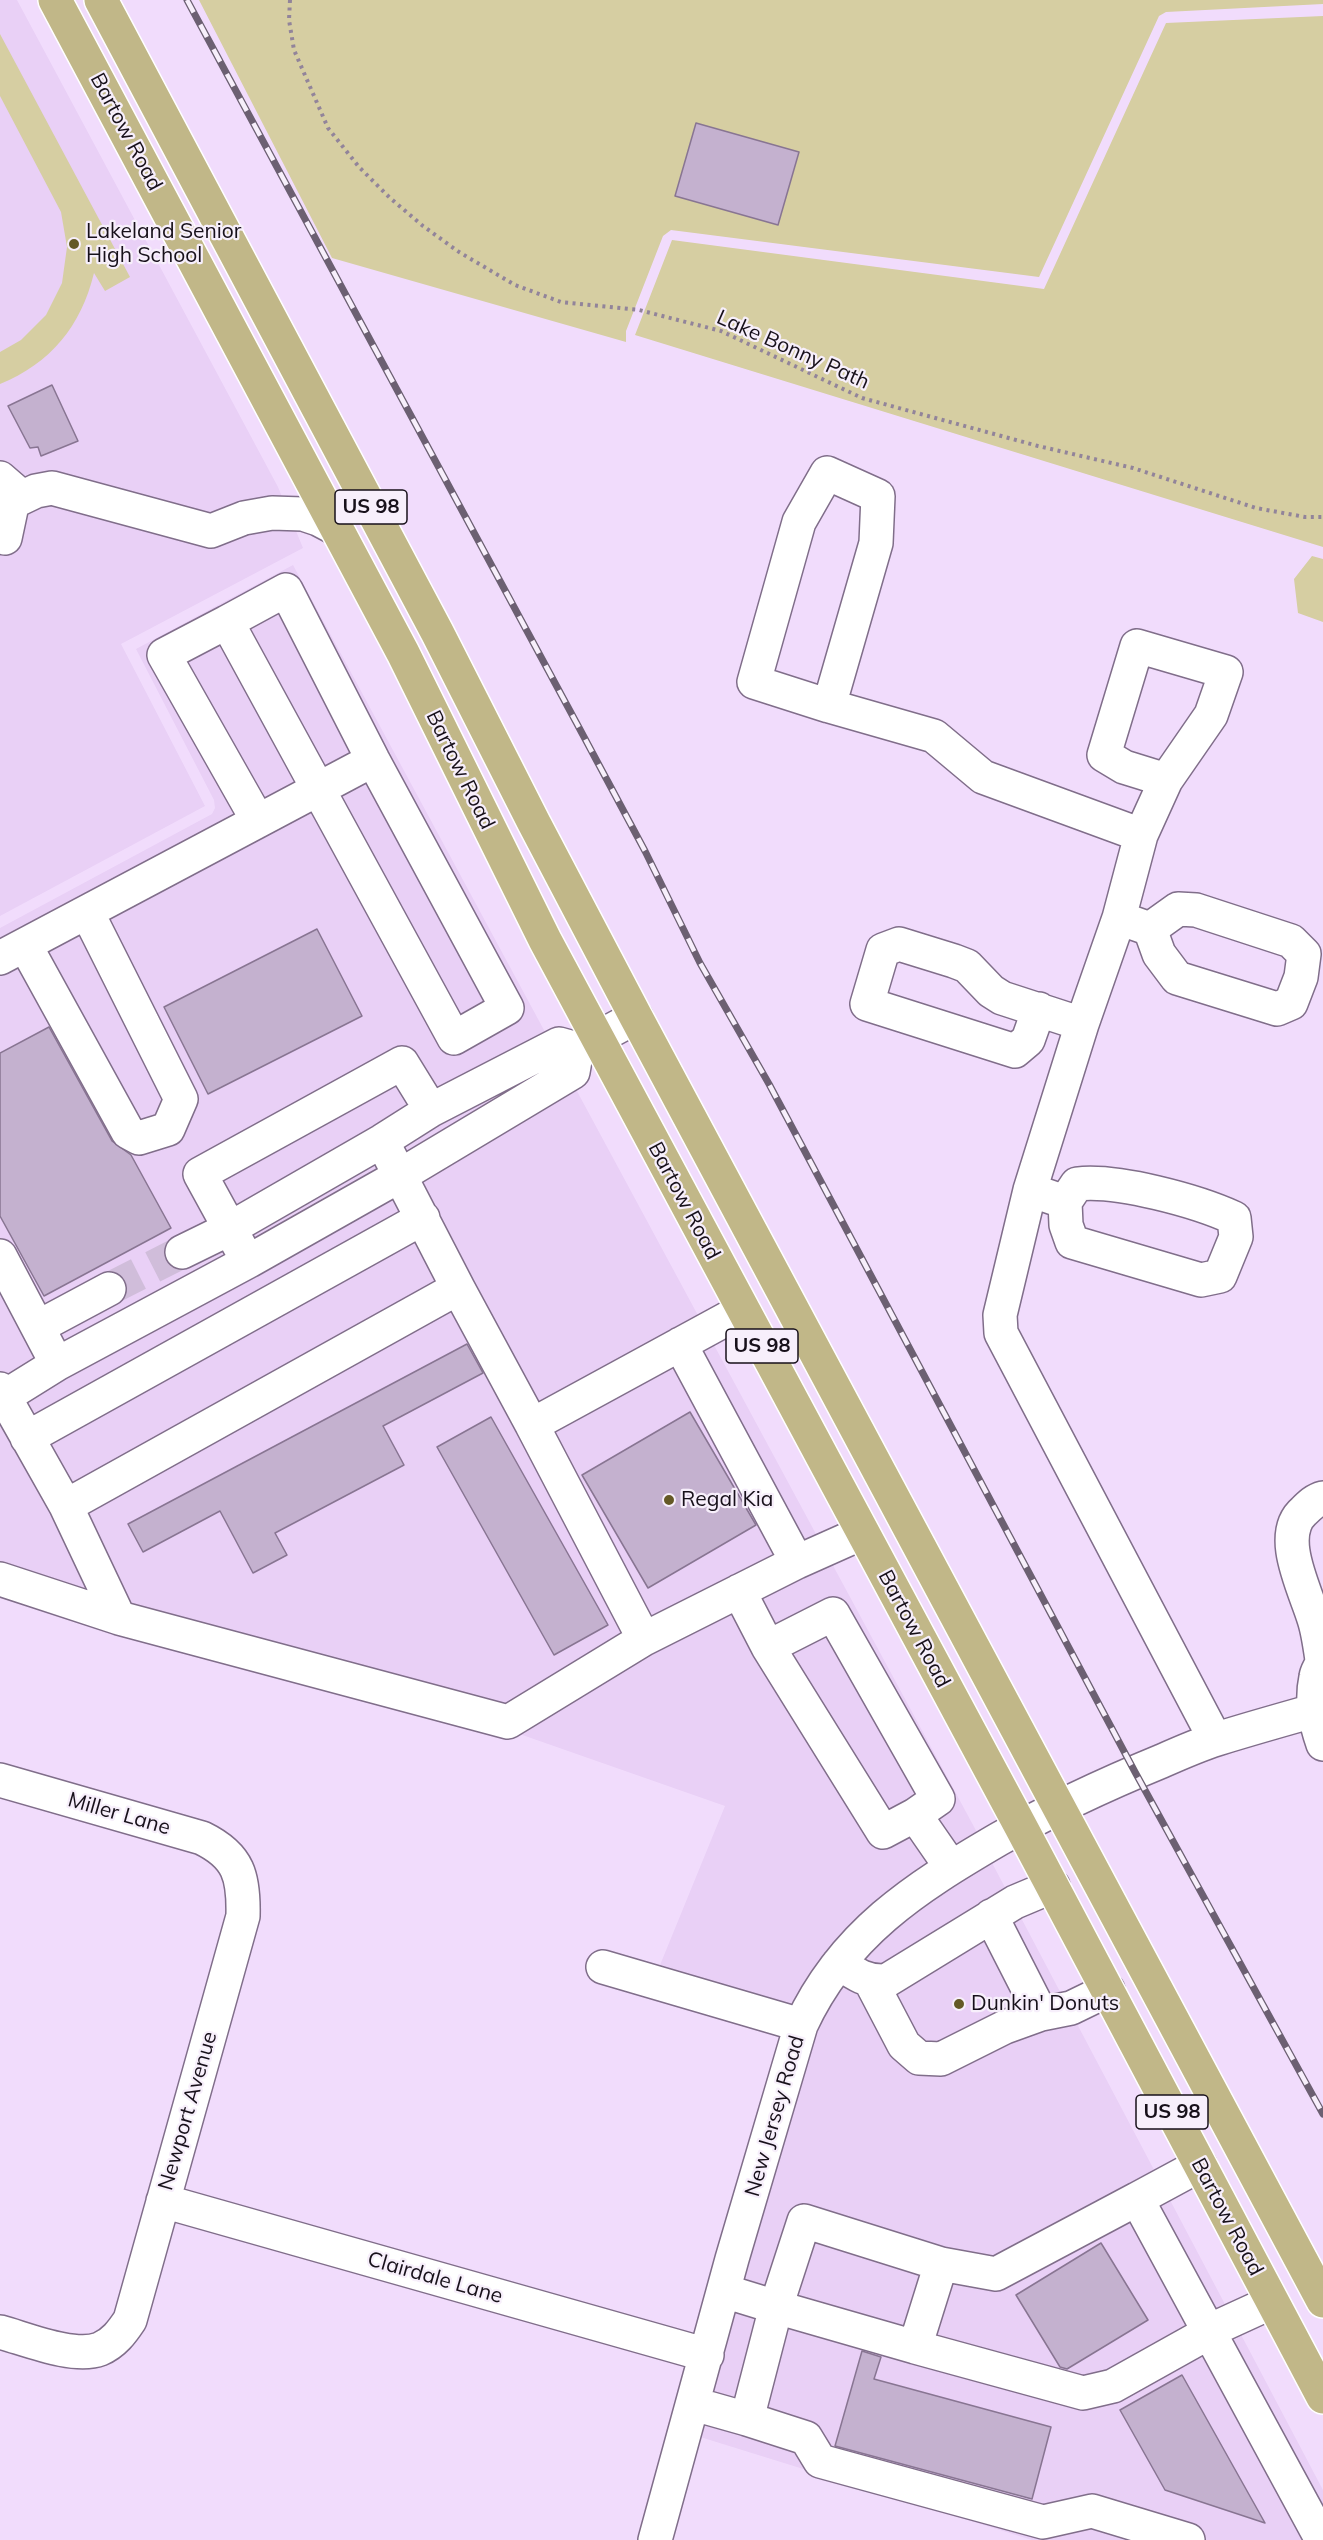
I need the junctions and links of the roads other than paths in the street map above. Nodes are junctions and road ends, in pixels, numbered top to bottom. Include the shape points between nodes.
1 (55, 0) edge
2 (101, 0) edge
3 (6, 490) edge
4 (337, 529) junction
5 (5, 538) dead end
6 (227, 622) junction
7 (829, 706) junction
8 (374, 760) junction
9 (1166, 780) dead end
10 (318, 789) junction
11 (258, 821) junction
12 (1141, 836) junction
13 (87, 912) junction
14 (1119, 918) junction
15 (1150, 929) dead end
16 (13, 951) edge
17 (1039, 1010) junction
18 (636, 1017) junction
19 (1082, 1024) junction
20 (587, 1044) junction
21 (431, 1110) junction
22 (382, 1142) junction
23 (400, 1175) junction
24 (1030, 1191) junction
25 (1065, 1202) junction
26 (423, 1218) junction
27 (229, 1229) junction
28 (182, 1252) tunnel mouth
29 (0, 1256) edge
30 (249, 1261) junction
31 (458, 1288) junction
32 (109, 1289) tunnel mouth
33 (743, 1310) junction
34 (38, 1327) junction
35 (680, 1344) junction
36 (57, 1364) junction
37 (2, 1393) edge
38 (532, 1425) junction
39 (27, 1437) junction
40 (1323, 1498) edge
41 (66, 1506) junction
42 (862, 1533) junction
43 (797, 1562) junction
44 (1312, 1578) edge
45 (0, 1579) edge
46 (739, 1591) junction
47 (119, 1618) junction
48 (644, 1639) junction
49 (768, 1647) junction
50 (1323, 1663) edge
51 (1313, 1711) junction
52 (1215, 1739) junction
53 (1323, 1744) edge
54 (0, 1780) edge
55 (1059, 1806) junction
56 (915, 1815) junction
57 (1022, 1827) junction
58 (231, 1860) joint
59 (951, 1867) junction
60 (1053, 1886) junction
61 (991, 1916) junction
62 (839, 1964) junction
63 (603, 1968) dead end
64 (872, 1982) junction
65 (1108, 1990) junction
66 (1041, 2014) junction
67 (801, 2025) junction
68 (1200, 2165) junction
69 (1137, 2199) junction
70 (163, 2201) junction
71 (941, 2264) junction
72 (724, 2290) junction
73 (1318, 2291) edge
74 (1272, 2302) junction
75 (776, 2307) junction
76 (0, 2332) edge
77 (1210, 2332) junction
78 (915, 2347) junction
79 (707, 2355) junction
80 (1323, 2397) edge
81 (694, 2404) junction
82 (747, 2419) junction
83 (655, 2540) edge
84 (1188, 2540) edge
85 (1322, 2540) edge

1 - 4 main road, Bartow Road / US 98
2 - 18 main road, Bartow Road / US 98 via 432,621
3 - 4 street via 52,488 211,531 244,518 272,513 303,514
3 - 5 street
4 - 20 main road, Bartow Road / US 98 via 496,843
6 - 8 street via 286,590
6 - 10 street
6 - 11 street via 164,656
7 - 7 street via 754,681 799,522 827,472 878,496 876,543
7 - 12 street via 934,736 983,777
8 - 10 street
8 - 10 street via 507,1008 454,1038
9 - 12 street
10 - 11 street
11 - 13 street
12 - 14 street
13 - 16 street
13 - 16 street via 180,1099 168,1129 138,1138 128,1132
14 - 15 street
14 - 19 street
17 - 17 street via 1028,1040 1015,1051 867,1004 883,950 899,944 967,966 1002,998
17 - 19 street
18 - 20 street
18 - 55 main road, Bartow Road / US 98
19 - 24 street
20 - 21 street via 559,1044
20 - 23 street via 573,1072
20 - 33 main road, Bartow Road / US 98
21 - 22 street
21 - 27 street via 402,1063 200,1174
22 - 23 street
22 - 27 street
23 - 26 street
23 - 30 street
24 - 25 street
24 - 52 street via 1000,1315 1001,1333
25 - 25 street via 1072,1242 1201,1280 1220,1276 1236,1237 1234,1218 1206,1205 1096,1182 1077,1184
26 - 31 street
26 - 39 street
27 - 28 street
27 - 30 street
29 - 34 street
30 - 36 street
31 - 38 street
31 - 41 street
32 - 34 street
33 - 35 street
33 - 42 main road, Bartow Road / US 98
34 - 36 street
35 - 38 street
35 - 43 street
36 - 37 street
37 - 39 street
38 - 48 street
39 - 41 street
40 - 44 street via 1298,1516 1292,1527 1295,1563
41 - 47 street
42 - 43 street
42 - 57 main road, Bartow Road / US 98
43 - 46 street
44 - 50 street
45 - 47 street
46 - 48 street
46 - 49 street
47 - 48 street via 508,1722
49 - 56 street via 883,1832
49 - 56 street via 833,1614 938,1799
50 - 51 street via 1316,1675
51 - 52 street, New Jersey Road
51 - 53 street
52 - 55 street, New Jersey Road
54 - 58 street, Miller Lane via 202,1838 220,1847
55 - 57 street, New Jersey Road
55 - 73 main road, Bartow Road / US 98
56 - 59 street
57 - 59 street, New Jersey Road
57 - 60 main road, Bartow Road / US 98
58 - 70 street, Newport Avenue via 238,1868 244,1894 243,1916
59 - 62 street, New Jersey Road via 873,1924
60 - 61 street
60 - 65 main road, Bartow Road / US 98
61 - 64 street via 886,1982
61 - 66 street
62 - 64 street
62 - 67 street, New Jersey Road
63 - 67 street
64 - 66 street via 904,2045 911,2053 928,2060 941,2059
65 - 66 street via 1071,2008
65 - 68 main road, Bartow Road / US 98
67 - 72 street, New Jersey Road
68 - 69 street
68 - 74 main road, Bartow Road / US 98
69 - 71 street via 996,2274
69 - 77 street
70 - 76 street, Newport Avenue via 130,2320 118,2338 99,2349 71,2351
70 - 79 street, Clairdale Lane
71 - 75 street via 804,2221
71 - 78 street
72 - 75 street
72 - 79 street, New Jersey Road
73 - 74 main road
74 - 77 street
74 - 80 main road, Bartow Road / US 98
75 - 78 street
75 - 82 street
77 - 78 street via 1113,2386 1083,2393
77 - 85 street
79 - 81 street, New Jersey Road
81 - 82 street
81 - 83 street, New Jersey Road
82 - 84 street via 806,2438 820,2461 1043,2522 1092,2511

